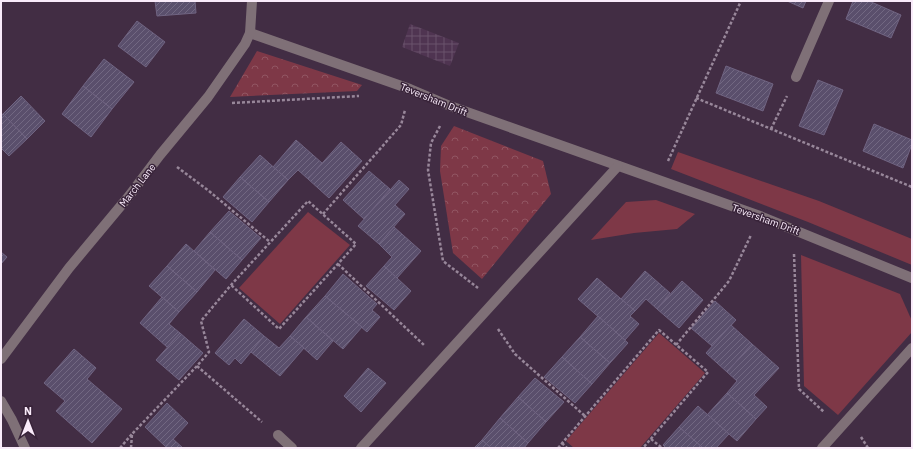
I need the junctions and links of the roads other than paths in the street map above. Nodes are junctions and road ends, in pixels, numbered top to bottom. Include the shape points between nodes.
1 (252, 1) edge
2 (829, 1) edge
3 (250, 32) junction
4 (796, 77) road end
5 (618, 166) junction
6 (912, 278) edge
7 (912, 348) edge
8 (1, 359) edge
9 (1, 401) edge
10 (278, 435) road end
11 (25, 448) edge
12 (292, 448) edge
13 (361, 448) edge
14 (822, 448) edge

1 - 3 street, March Lane
2 - 4 street
3 - 5 street, Teversham Drift
3 - 8 street, March Lane via 245,44 208,97 69,268
5 - 6 street, Teversham Drift via 760,216
5 - 13 street
7 - 14 street
9 - 11 street
10 - 12 street

